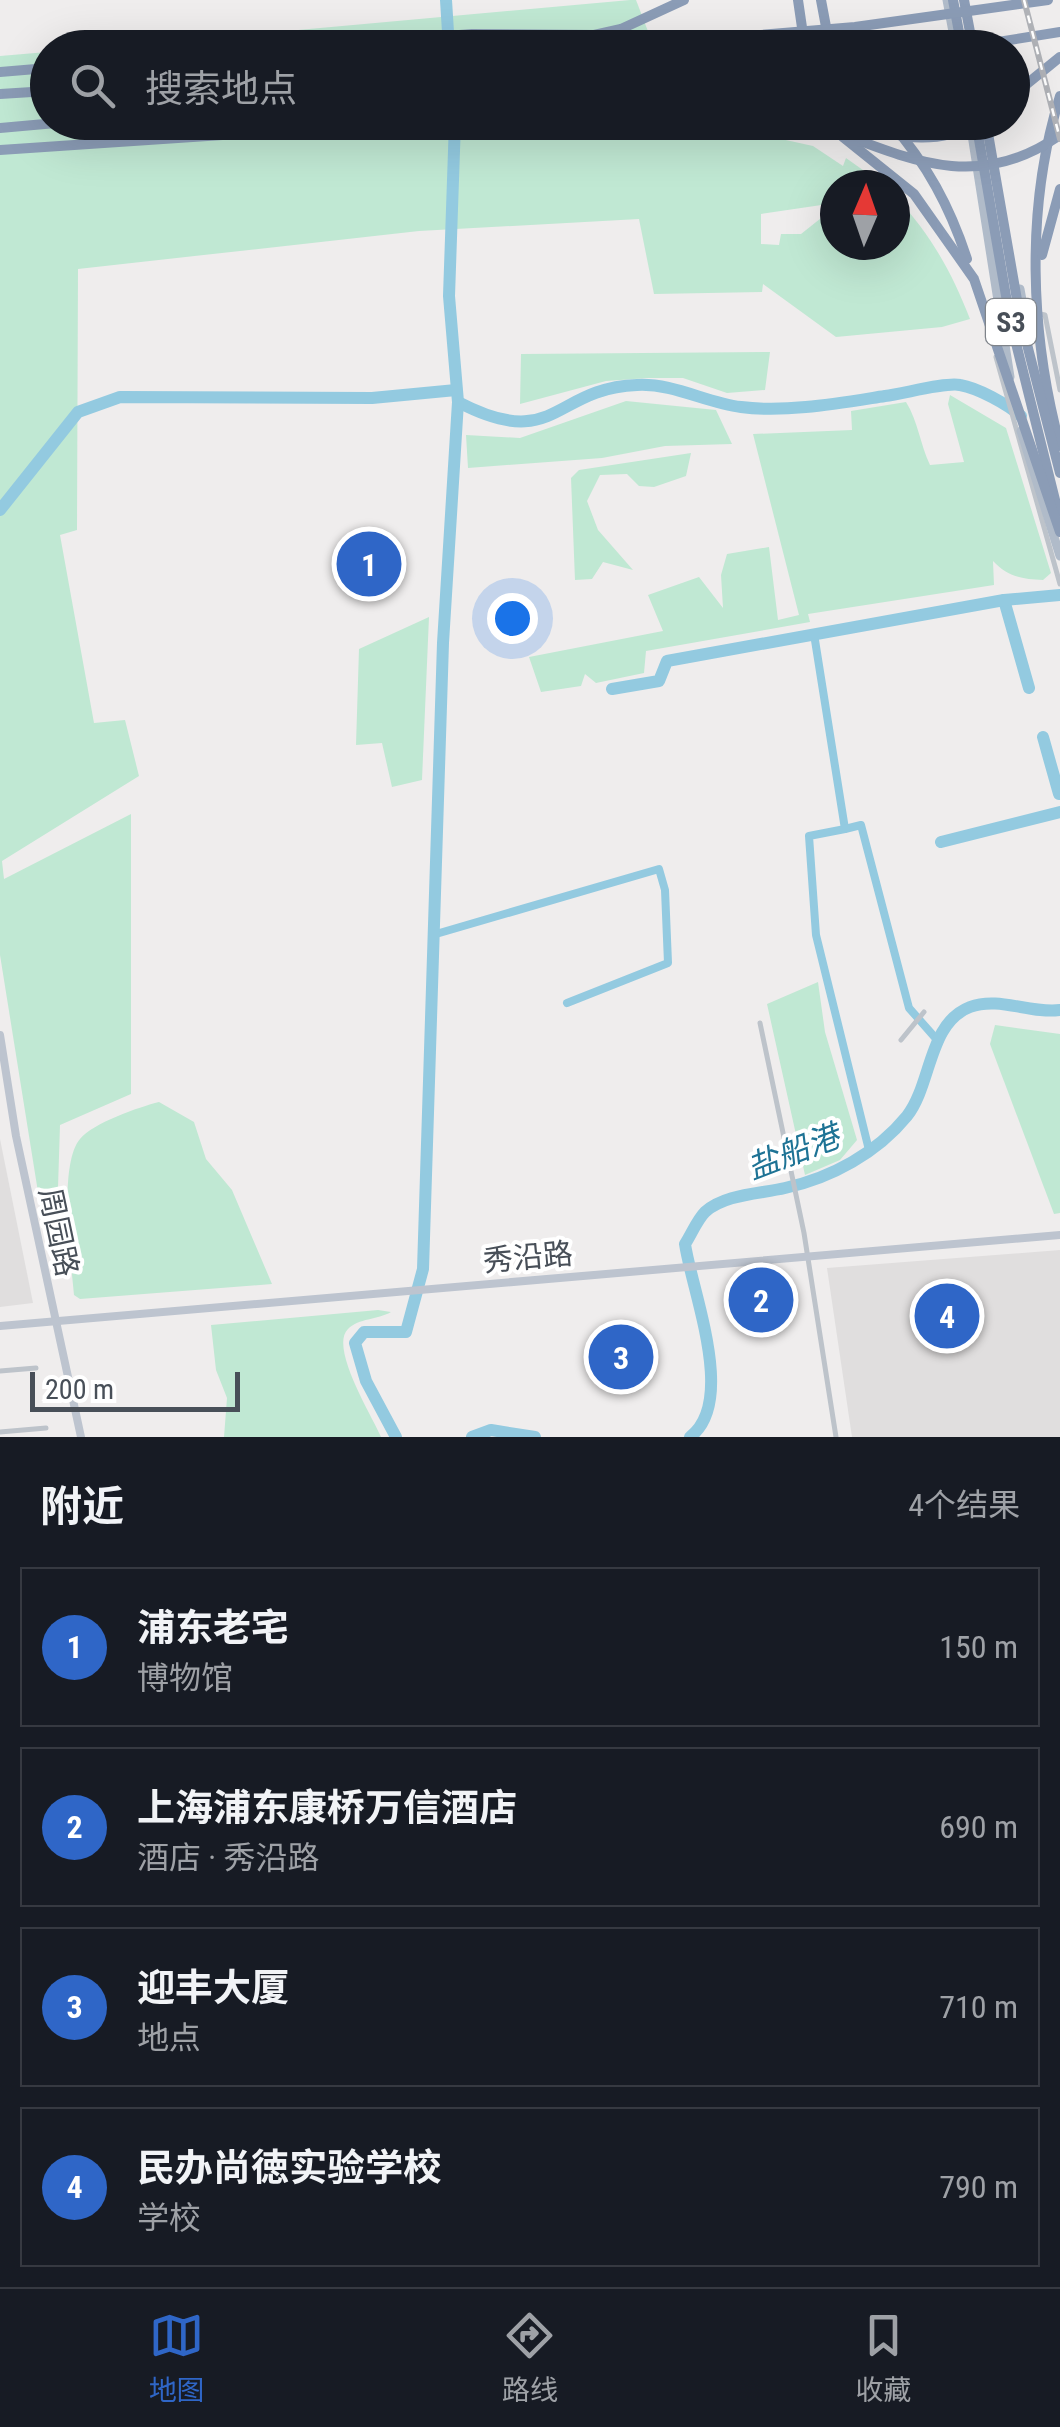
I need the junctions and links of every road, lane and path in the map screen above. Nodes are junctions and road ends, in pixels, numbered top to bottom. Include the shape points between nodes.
1 (684, 0) edge
2 (798, 0) edge
3 (821, 0) edge
4 (950, 0) edge
5 (966, 0) edge
6 (1048, 0) edge
7 (964, 29) joint
8 (613, 30) edge
9 (802, 30) edge
10 (819, 30) edge
11 (827, 30) edge
12 (956, 30) edge
13 (972, 30) edge
14 (1060, 32) edge
15 (1030, 37) edge
16 (1060, 58) edge
17 (30, 70) edge
18 (0, 72) edge
19 (1030, 82) edge
20 (30, 92) edge
21 (0, 94) edge
22 (1060, 96) edge
23 (30, 125) edge
24 (0, 128) edge
25 (1060, 135) edge
26 (148, 140) edge
27 (847, 140) edge
28 (860, 140) edge
29 (904, 140) edge
30 (982, 140) edge
31 (983, 140) edge
32 (984, 140) edge
33 (0, 150) edge
34 (1060, 189) edge
35 (974, 278) junction
36 (1037, 298) junction
37 (1007, 383) junction
38 (1060, 390) edge
39 (1021, 445) junction
40 (1060, 446) edge
41 (1057, 468) edge
42 (1060, 482) edge
43 (1060, 518) edge
44 (1060, 532) edge
45 (1060, 556) edge
46 (1060, 584) edge
47 (924, 1012) dead end
48 (760, 1024) dead end
49 (0, 1035) edge
50 (901, 1040) dead end
51 (1060, 1235) edge
52 (807, 1256) junction
53 (56, 1321) junction
54 (0, 1326) edge
55 (36, 1368) dead end
56 (0, 1371) edge
57 (46, 1428) dead end
58 (0, 1432) edge
59 (80, 1437) edge
60 (836, 1437) edge

1 - 8 highway
2 - 9 highway
3 - 11 highway
4 - 7 highway
4 - 12 main road
5 - 7 highway
5 - 13 main road
6 - 10 highway
14 - 15 highway
16 - 19 highway
17 - 18 highway
20 - 21 highway
22 - 36 highway via 1042,174
23 - 24 highway
25 - 28 highway via 993,166 948,168
26 - 33 highway
27 - 35 highway via 914,194
29 - 35 highway via 947,202
30 - 37 main road
31 - 43 highway, S3 via 1014,335
32 - 41 highway, S3
34 - 36 highway
35 - 37 highway
36 - 40 highway via 1038,346
37 - 38 street via 985,318 1015,310 1045,315
37 - 39 main road
37 - 44 highway
39 - 45 main road
39 - 46 street
41 - 42 main road
47 - 50 street
48 - 52 street
49 - 53 main road, 周园路
51 - 52 main road, 秀沿路
52 - 53 main road, 秀沿路
52 - 60 street
53 - 54 main road, 秀沿路
53 - 59 main road, 周园路
55 - 56 street
57 - 58 street

